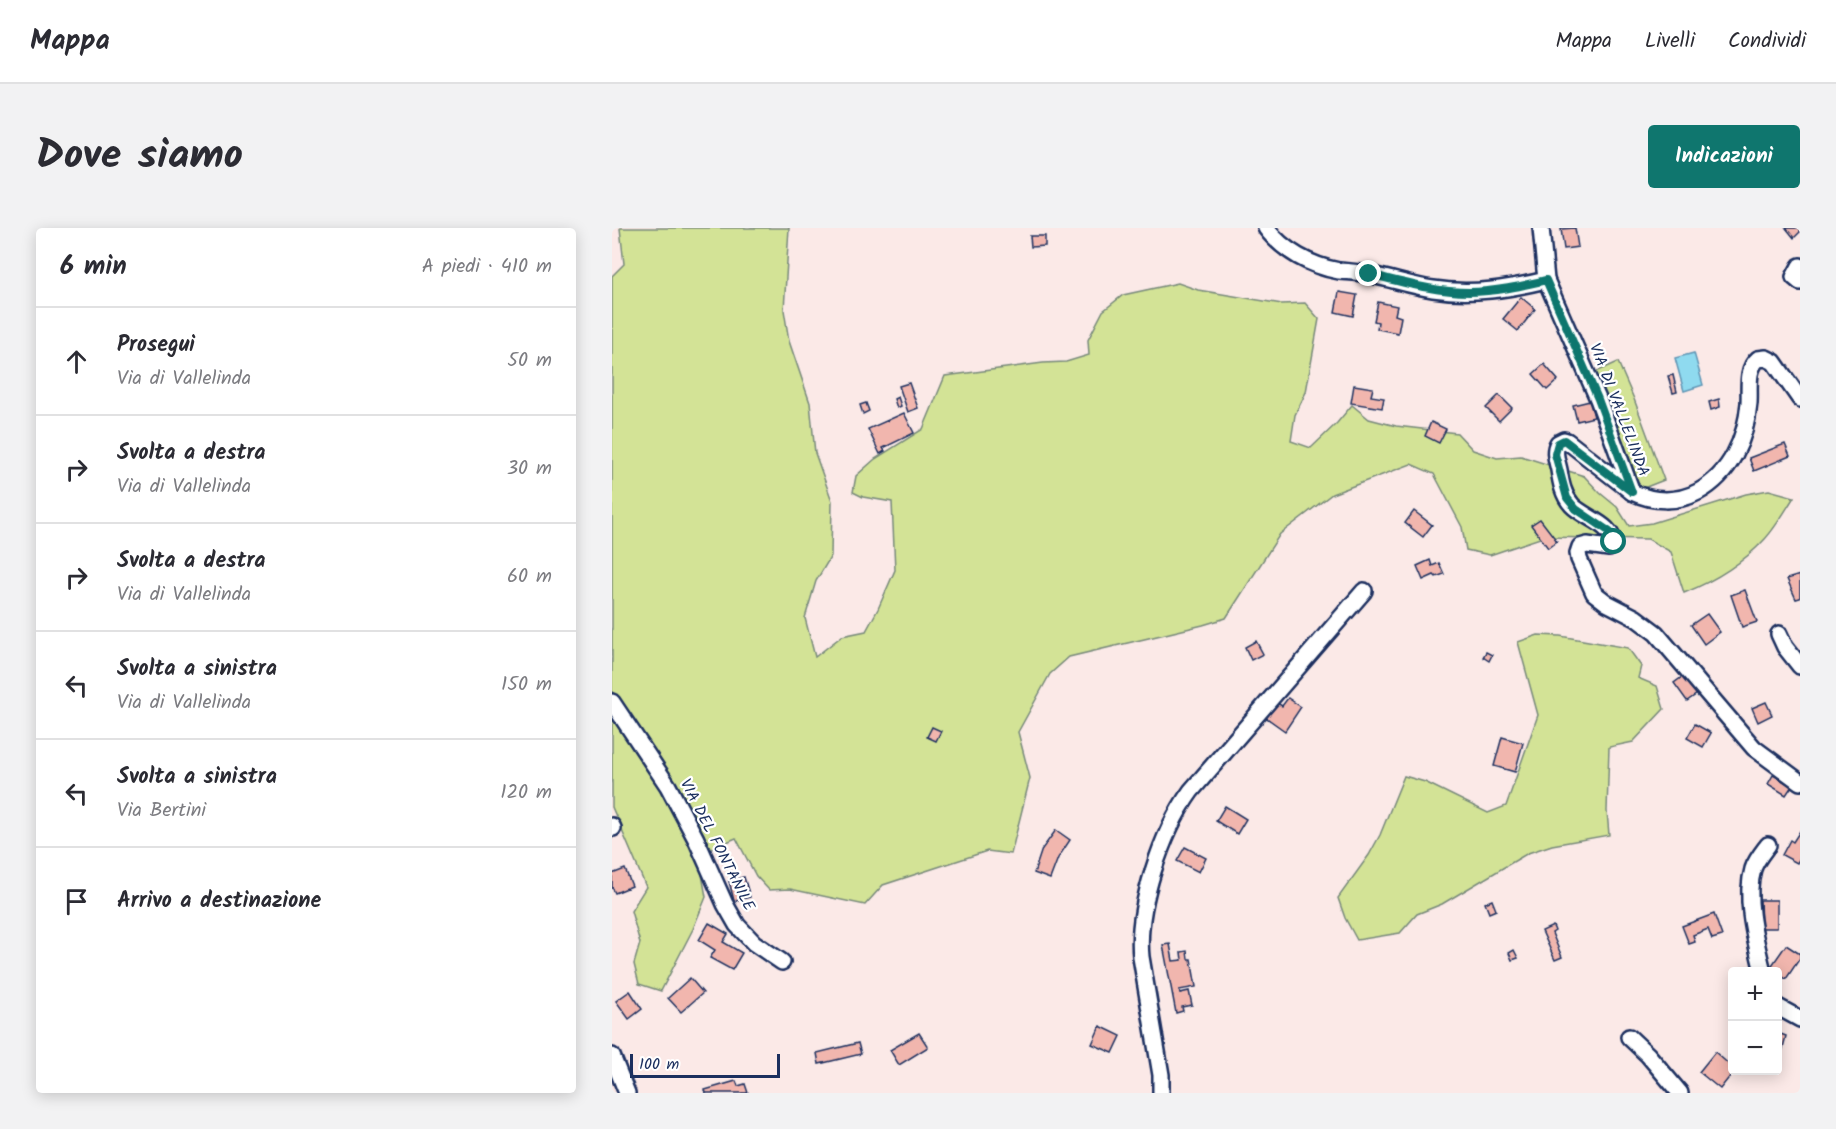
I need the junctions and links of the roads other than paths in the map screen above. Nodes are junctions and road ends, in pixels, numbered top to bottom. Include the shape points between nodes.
1 (1266, 228) edge
2 (1541, 228) edge
3 (1800, 266) edge
4 (1546, 280) junction
5 (1800, 282) edge
6 (1800, 399) edge
7 (1632, 492) junction
8 (1364, 591) dead end
9 (1779, 634) dead end
10 (1800, 666) edge
11 (612, 702) edge
12 (1800, 782) edge
13 (1767, 845) dead end
14 (782, 962) dead end
15 (1762, 967) edge
16 (1782, 1009) edge
17 (1800, 1019) edge
18 (1629, 1037) dead end
19 (612, 1056) edge
20 (627, 1093) edge
21 (1161, 1093) edge
22 (1680, 1093) edge

1 - 4 street via 1287,248 1318,266 1426,288 1481,292
2 - 4 street, VIA DI VALLELINDA
3 - 5 street via 1794,277
4 - 7 street, VIA DI VALLELINDA via 1598,399
6 - 7 street via 1774,362 1758,359 1751,369 1742,435 1733,458 1719,476 1695,494 1679,499 1653,499
7 - 12 street, VIA DI VALLELINDA via 1567,441 1558,443 1555,454 1567,498 1614,538 1609,548 1584,545 1578,550 1583,573 1594,593 1656,633 1754,747
8 - 21 street via 1191,791 1166,834 1143,915 1140,940
9 - 10 street
11 - 14 street, VIA DEL FONTANILE via 668,786 730,914 751,940
13 - 15 street via 1751,881 1753,923
16 - 17 street
18 - 22 street
19 - 20 street

